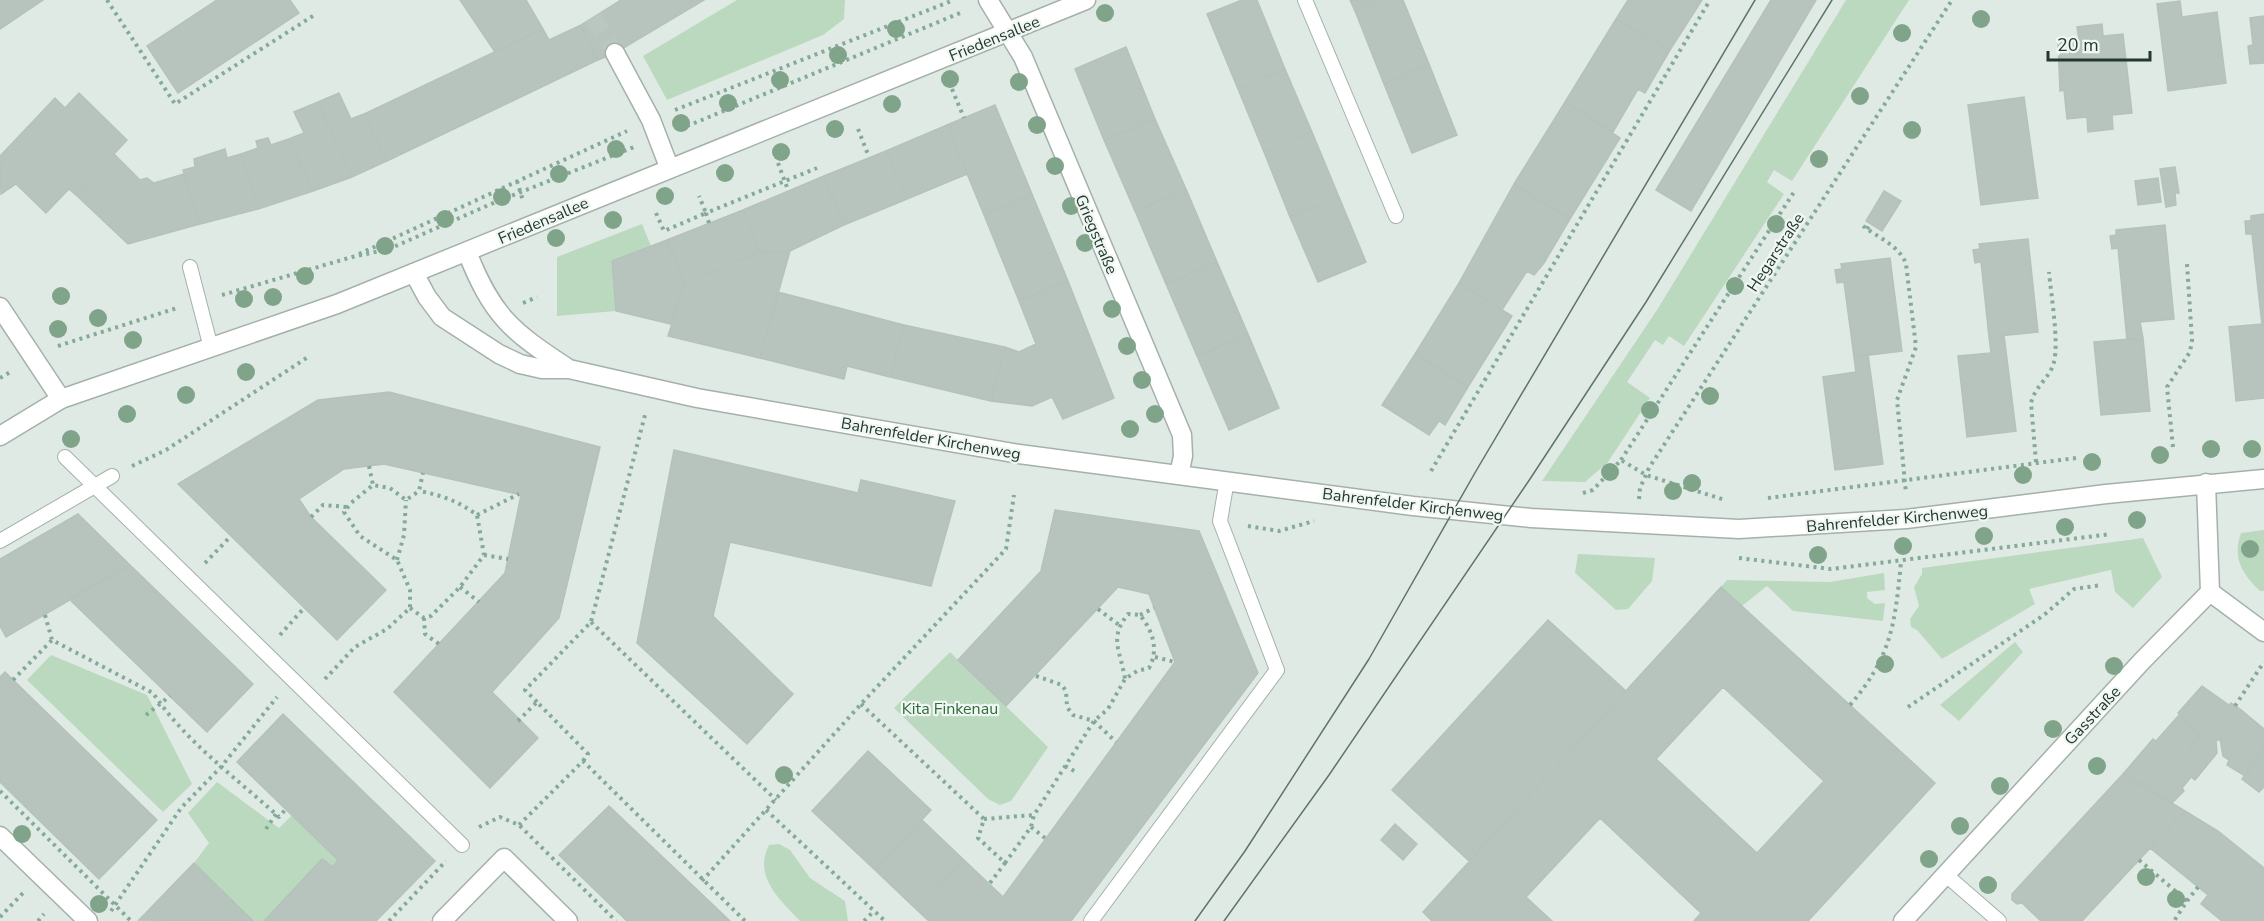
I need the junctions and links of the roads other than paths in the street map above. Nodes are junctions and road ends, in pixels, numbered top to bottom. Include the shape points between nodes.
1 (988, 0) edge
2 (1086, 0) edge
3 (1305, 0) edge
4 (1005, 27) junction
5 (615, 53) tunnel mouth
6 (669, 167) junction
7 (1396, 216) dead end
8 (467, 252) junction
9 (189, 267) dead end
10 (414, 273) junction
11 (0, 307) edge
12 (211, 348) junction
13 (569, 369) junction
14 (61, 399) junction
15 (0, 436) edge
16 (64, 457) dead end
17 (1179, 475) junction
18 (112, 476) road end
19 (2264, 479) edge
20 (1227, 480) junction
21 (2205, 483) junction
22 (94, 486) junction
23 (0, 542) edge
24 (2210, 592) junction
25 (2264, 632) edge
26 (0, 836) edge
27 (462, 845) dead end
28 (1946, 875) junction
29 (88, 921) edge
30 (442, 921) edge
31 (568, 921) edge
32 (1091, 921) edge
33 (1903, 921) edge
34 (1999, 921) edge

1 - 4 street, Griegstraße
2 - 4 street, Friedensallee
3 - 7 lane
4 - 6 street, Friedensallee
4 - 17 street, Griegstraße via 1023,57 1182,435
5 - 6 street
6 - 8 street, Friedensallee
8 - 10 street, Friedensallee
8 - 13 street, Bahrenfelder Kirchenweg via 497,313 514,331
9 - 12 lane
10 - 12 street, Friedensallee
10 - 13 street, Bahrenfelder Kirchenweg via 442,317 499,354 542,369
11 - 14 street
12 - 14 street, Friedensallee
13 - 17 street, Bahrenfelder Kirchenweg via 697,398 1019,454
14 - 15 street, Friedensallee
16 - 22 lane
17 - 20 street, Bahrenfelder Kirchenweg
18 - 22 lane
19 - 21 street, Bahrenfelder Kirchenweg
20 - 21 street, Bahrenfelder Kirchenweg via 1531,518 1739,529 1906,519
20 - 32 lane via 1220,521 1277,670
21 - 24 street
22 - 23 lane
22 - 27 lane
24 - 25 street
24 - 28 street, Gasstraße
26 - 29 street
28 - 33 street, Gasstraße
28 - 34 lane
30 - 31 street via 504,858

